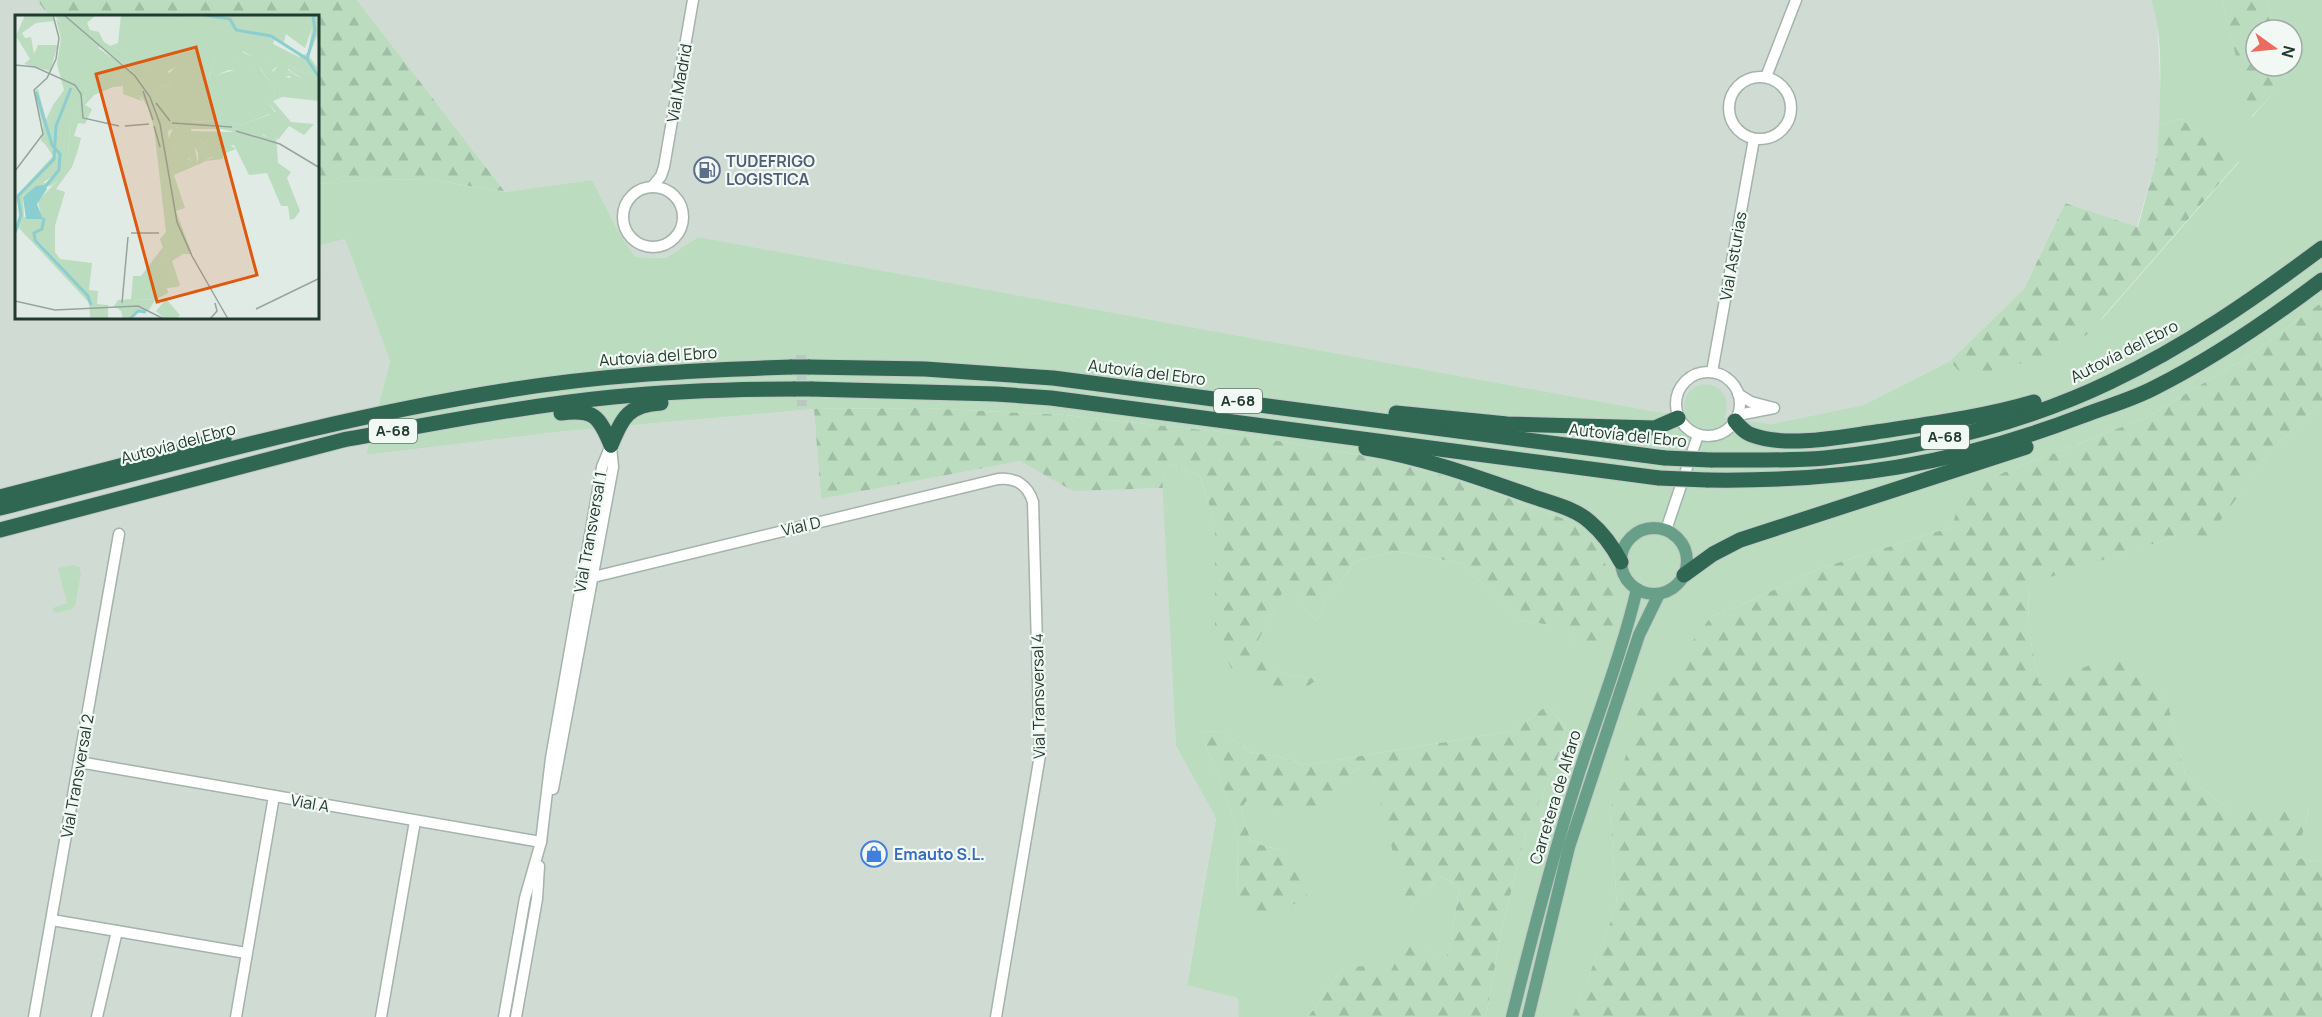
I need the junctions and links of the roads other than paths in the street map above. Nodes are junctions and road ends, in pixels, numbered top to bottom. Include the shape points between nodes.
1 (693, 0) edge
2 (1796, 0) edge
3 (1766, 77) junction
4 (1754, 139) junction
5 (664, 167) junction
6 (652, 187) junction
7 (671, 193) junction
8 (2322, 248) edge
9 (2322, 280) edge
10 (2163, 354) junction
11 (1712, 372) junction
12 (795, 389) junction
13 (2151, 390) junction
14 (1737, 394) junction
15 (403, 408) junction
16 (1290, 408) junction
17 (1678, 418) junction
18 (1736, 418) junction
19 (1297, 430) junction
20 (373, 434) junction
21 (1698, 435) junction
22 (611, 445) junction
23 (1021, 484) joint
24 (0, 497) edge
25 (0, 508) edge
26 (0, 530) edge
27 (1666, 530) junction
28 (119, 534) dead end
29 (1621, 562) junction
30 (1684, 575) junction
31 (594, 576) junction
32 (581, 580) junction
33 (1637, 589) junction
34 (1659, 594) junction
35 (79, 762) junction
36 (274, 796) junction
37 (415, 821) junction
38 (541, 842) junction
39 (51, 920) junction
40 (117, 930) junction
41 (246, 953) junction
42 (34, 1017) edge
43 (97, 1017) edge
44 (236, 1017) edge
45 (381, 1017) edge
46 (504, 1017) edge
47 (516, 1017) edge
48 (996, 1017) edge
49 (1512, 1017) edge
50 (1528, 1017) edge

1 - 5 street, Vial Madrid
2 - 3 street
3 - 4 street via 1778,81 1786,90 1791,114 1778,134
3 - 4 street via 1742,81 1729,102 1734,125
4 - 11 street, Vial Asturias
5 - 6 street, Vial Madrid
5 - 7 street, Vial Madrid
6 - 7 street
6 - 7 street via 637,191 623,210 627,233 646,247 658,248 669,243 683,225 679,201
8 - 10 highway, Autovía del Ebro / A-68 via 2257,297
9 - 13 highway, A-68 via 2225,348
10 - 16 highway, Autovía del Ebro / A-68, bridge via 2054,405 1958,435 1824,458 1665,458
10 - 18 highway via 2017,407 1907,428 1828,439 1782,440 1751,435
11 - 14 street via 1732,384
11 - 17 street via 1695,375 1681,387 1676,397
12 - 19 highway, A-68, bridge via 1007,394
12 - 20 highway, A-68 via 712,389 612,397
12 - 22 highway via 761,397 632,408
13 - 19 highway, A-68, bridge via 2013,442 1965,455 1890,470 1761,481 1659,478
13 - 30 highway via 2109,416 2001,456 1740,540
14 - 18 street
14 - 18 street via 1774,408
15 - 16 highway, Autovía del Ebro / A-68 via 613,376 800,367 925,369 1053,378
15 - 24 highway via 359,408 312,418
15 - 25 highway, Autovía del Ebro / A-68 via 269,438
16 - 17 highway via 1507,424 1655,428
17 - 21 street
18 - 21 street via 1720,434
19 - 29 highway via 1325,441 1442,467 1573,511 1610,543
20 - 22 highway via 405,438 484,423 579,412 598,418
20 - 26 highway, A-68
21 - 27 street
22 - 31 street, Vial Transversal 1 via 613,467
22 - 32 street, Vial Transversal 1 via 602,467
23 - 31 street, Vial D via 1010,478 998,479
23 - 48 street, Vial Transversal 4 via 1033,502 1040,755
27 - 29 main road via 1642,530 1632,537 1626,543
27 - 30 main road via 1684,547
28 - 35 street, Vial Transversal 2
29 - 33 main road via 1624,573
30 - 34 main road via 1668,592
31 - 32 street, Vial D
31 - 38 street, Vial Transversal 1
32 - 38 street, Vial Transversal 1
33 - 34 main road
33 - 49 main road, Carretera de Alfaro via 1627,633 1556,845
34 - 50 main road, Carretera de Alfaro via 1639,635 1569,847
35 - 36 street, Vial A
35 - 39 street, Vial Transversal 2
36 - 37 street, Vial A
36 - 41 street
37 - 38 street, Vial A
37 - 45 street
38 - 46 street, Vial Transversal 1 via 525,898
38 - 47 street, Vial Transversal 1 via 537,899
39 - 40 street
39 - 42 street, Vial Transversal 2
40 - 41 street
40 - 43 street
41 - 44 street

